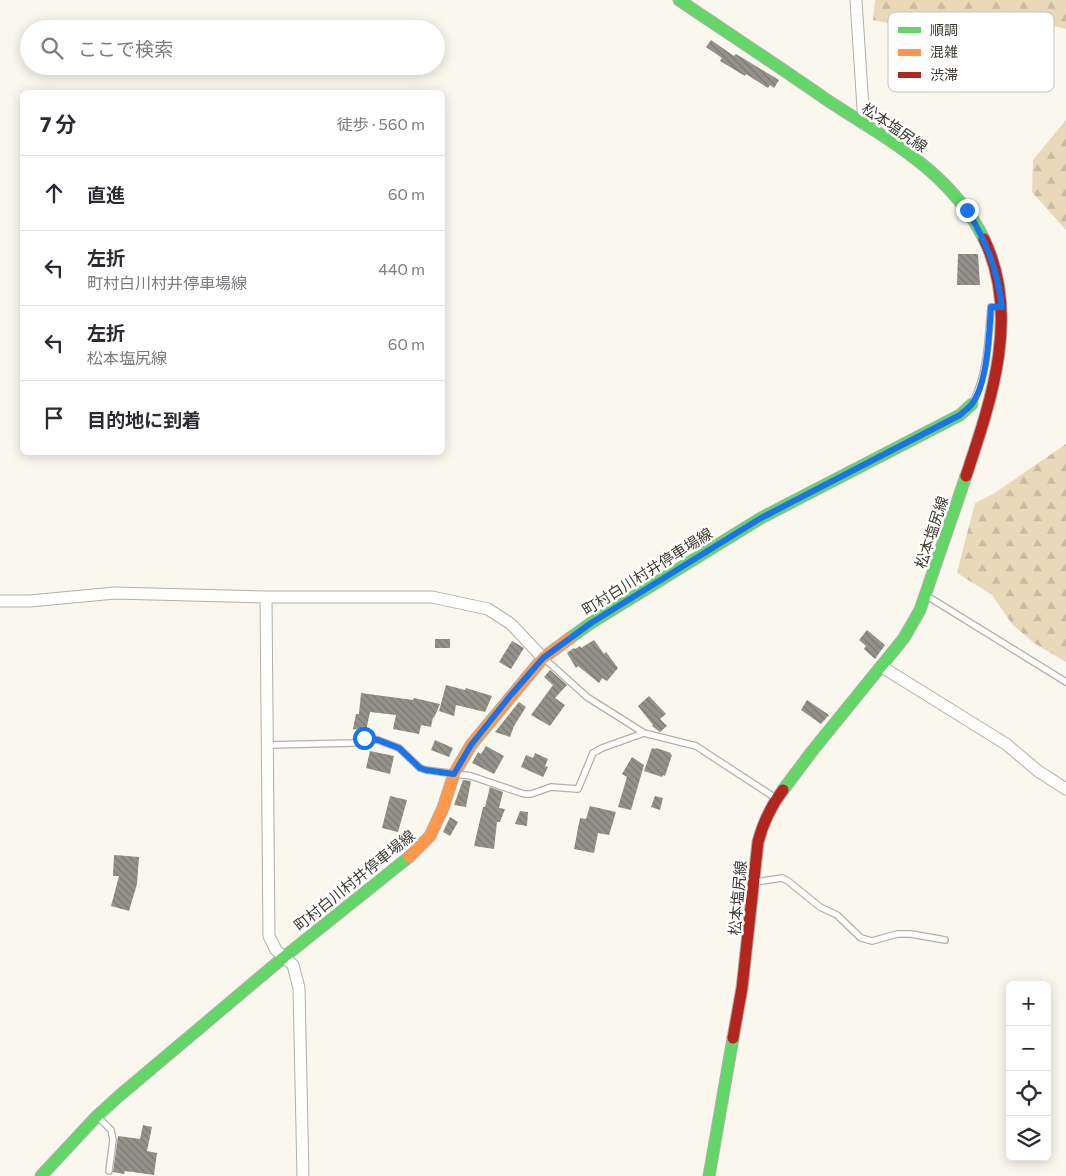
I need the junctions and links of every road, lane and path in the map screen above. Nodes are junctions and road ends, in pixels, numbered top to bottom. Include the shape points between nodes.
1 (679, 0) edge
2 (856, 0) edge
3 (864, 124) junction
4 (1002, 307) junction
5 (972, 404) joint
6 (925, 596) junction
7 (266, 597) junction
8 (0, 601) edge
9 (543, 658) junction
10 (882, 667) junction
11 (1066, 682) edge
12 (644, 733) junction
13 (268, 745) junction
14 (454, 774) junction
15 (1066, 789) edge
16 (776, 799) junction
17 (754, 883) junction
18 (945, 940) dead end
19 (284, 957) junction
20 (97, 1116) junction
21 (109, 1171) dead end
22 (41, 1176) edge
23 (303, 1176) edge
24 (709, 1176) edge

1 - 3 main road, 松本塩尻線
2 - 3 street
3 - 4 main road, 松本塩尻線 via 927,167 967,210 983,237 996,271
4 - 5 lane, 町村白川村井停車場線 via 991,307 986,358 979,390
4 - 6 main road, 松本塩尻線 via 1001,343 988,406
5 - 9 main road, 町村白川村井停車場線 via 960,415 761,518 591,623
6 - 10 main road, 松本塩尻線 via 904,638
6 - 11 lane
7 - 8 street via 115,593
7 - 9 street via 432,597 488,609 511,624
7 - 13 street
9 - 12 lane via 587,697
9 - 14 main road, 町村白川村井停車場線 via 471,745
10 - 15 street via 1006,744
10 - 16 main road, 松本塩尻線
12 - 14 lane via 593,753 578,789 551,788 524,794 471,776
12 - 16 lane via 696,746
13 - 14 lane via 353,743 371,739 399,748 420,768
13 - 19 street via 269,936
14 - 19 main road, 町村白川村井停車場線 via 430,836 409,858
16 - 17 main road, 松本塩尻線 via 758,842
17 - 18 lane via 782,878 788,881 866,940 897,934
17 - 24 main road, 松本塩尻線 via 742,988
19 - 20 main road, 町村白川村井停車場線
19 - 23 street via 293,965 299,988
20 - 21 lane via 111,1130
20 - 22 main road, 町村白川村井停車場線

